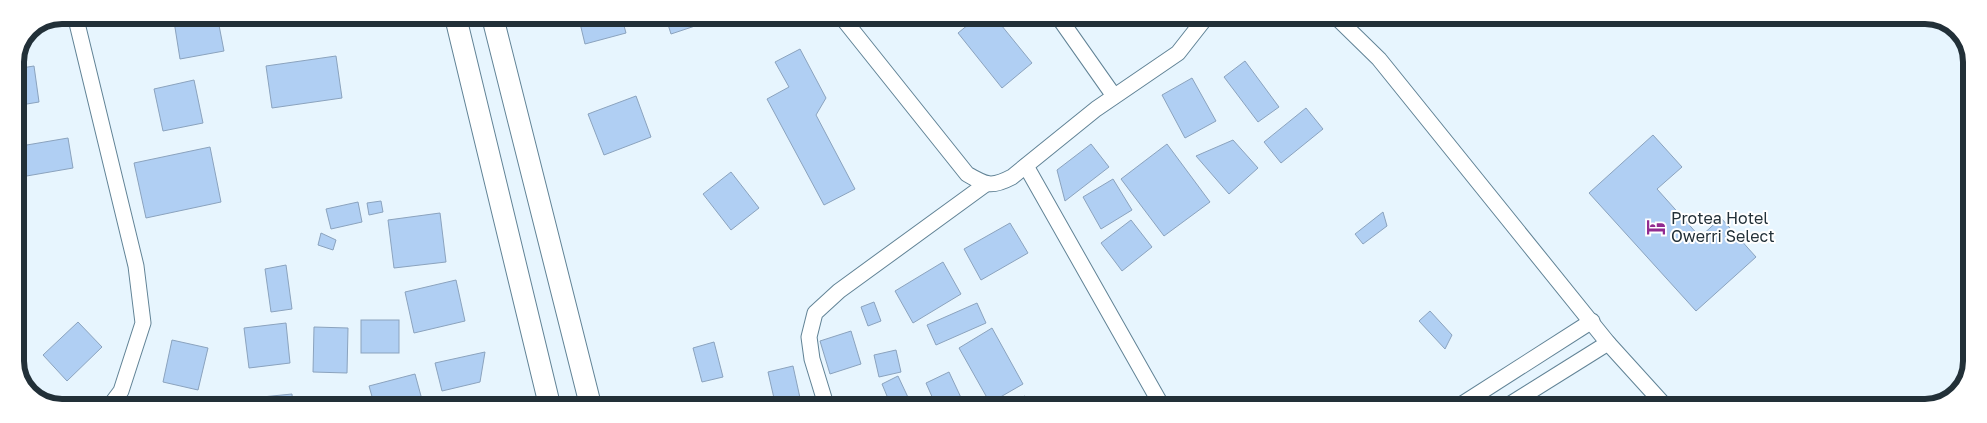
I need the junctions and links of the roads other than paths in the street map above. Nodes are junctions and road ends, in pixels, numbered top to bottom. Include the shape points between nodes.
1 (77, 24) edge
2 (457, 24) edge
3 (494, 24) edge
4 (847, 24) edge
5 (1063, 24) edge
6 (1200, 24) edge
7 (1343, 24) edge
8 (1114, 96) junction
9 (1026, 166) junction
10 (986, 184) junction
11 (1592, 321) junction
12 (1608, 343) junction
13 (115, 399) edge
14 (548, 399) edge
15 (589, 399) edge
16 (823, 399) edge
17 (1158, 399) edge
18 (1470, 399) edge
19 (1518, 399) edge
20 (1659, 399) edge

1 - 13 street via 136,266 143,323 121,391
2 - 14 main road
3 - 15 main road
4 - 10 street via 967,174
5 - 8 street
6 - 8 street via 1178,53
7 - 11 street via 1379,59
8 - 9 street
9 - 10 street via 999,184
9 - 17 street
10 - 16 street via 839,291 815,313 809,337
11 - 12 street
11 - 18 street
12 - 19 street
12 - 20 street

